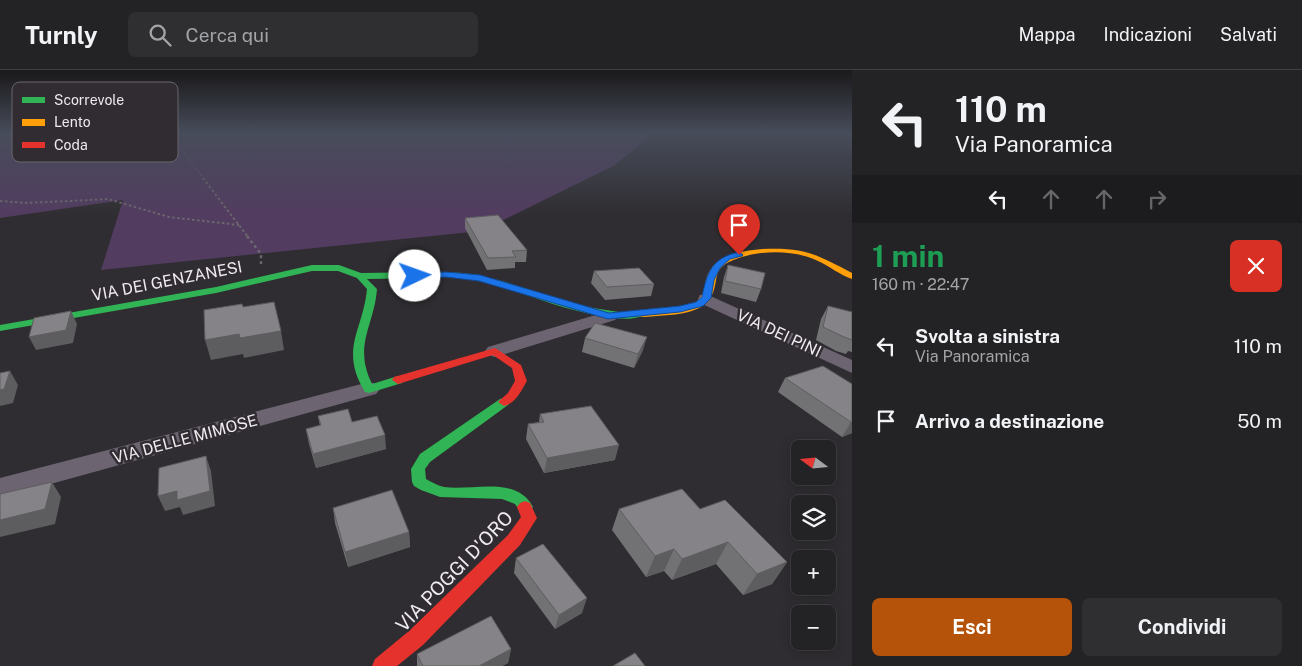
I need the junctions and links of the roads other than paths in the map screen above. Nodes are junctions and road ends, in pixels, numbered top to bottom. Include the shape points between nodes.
1 (360, 276) junction
2 (852, 276) edge
3 (706, 298) junction
4 (608, 316) junction
5 (0, 328) edge
6 (495, 351) junction
7 (852, 367) edge
8 (369, 389) junction
9 (0, 488) edge
10 (382, 666) edge

1 - 4 street via 475,277
1 - 5 street, VIA DEI GENZANESI via 339,268 318,267
1 - 8 street via 370,285 372,294 358,354 359,367
2 - 3 street via 802,252 733,255 716,267
3 - 4 street via 695,306 680,309
3 - 7 street, VIA DEI PINI
4 - 6 street
6 - 8 street
6 - 10 street, VIA POGGI D'ORO via 520,371 521,381 516,391 425,458 417,475 419,482 434,492 493,491 513,495 528,509 529,518 514,540 416,638
8 - 9 street, VIA DELLE MIMOSE

